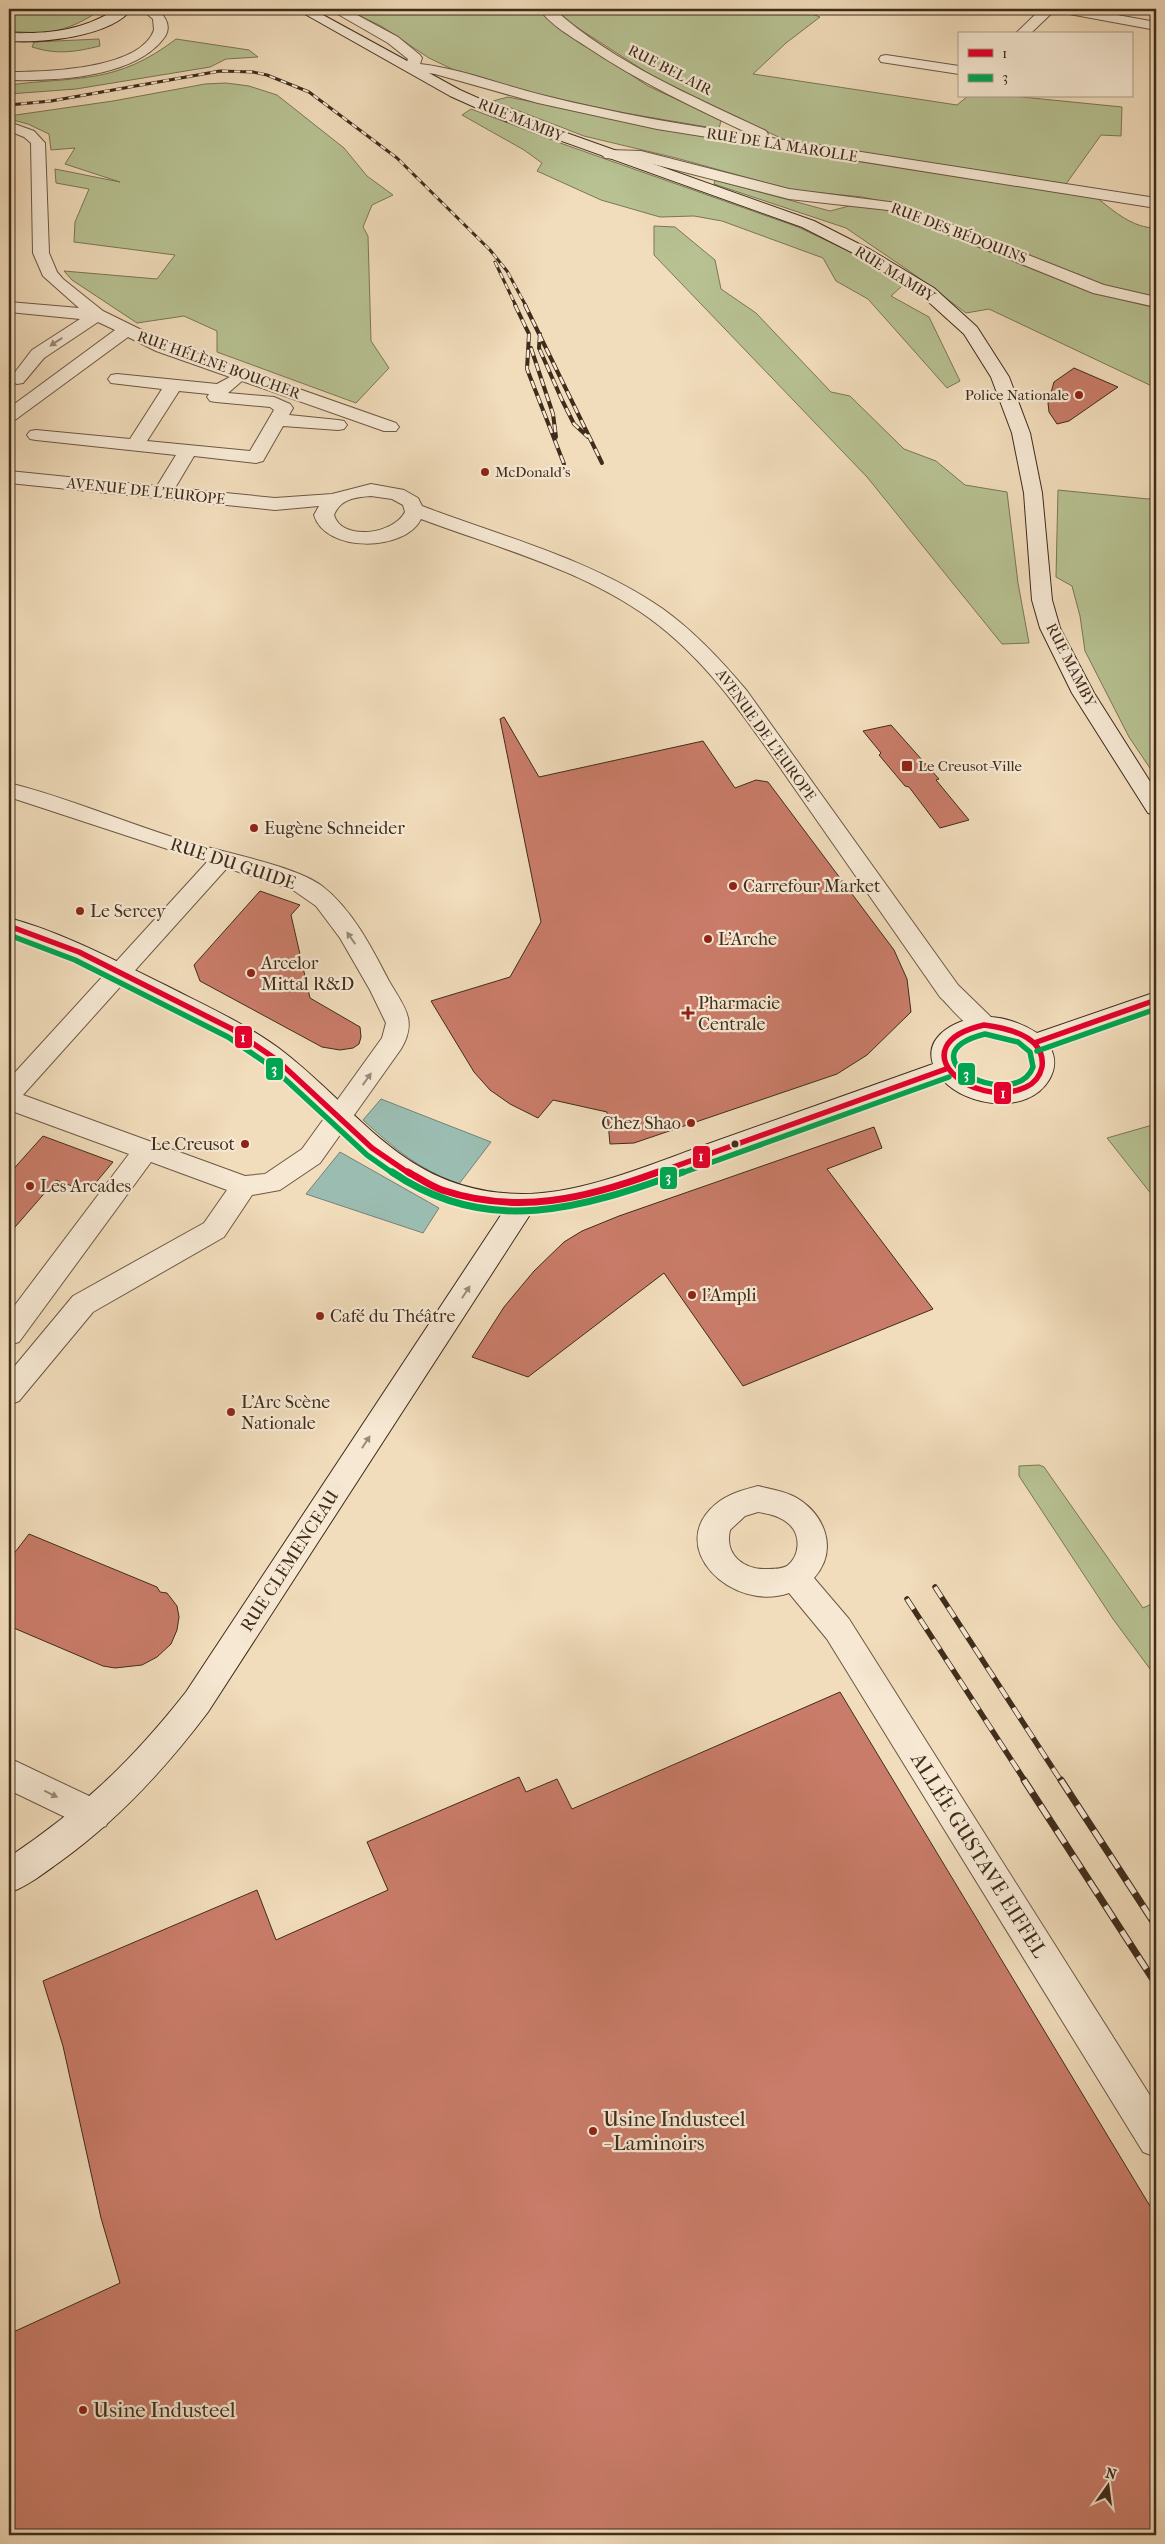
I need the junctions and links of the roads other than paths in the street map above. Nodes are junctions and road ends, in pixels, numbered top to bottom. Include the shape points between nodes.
1 (125, 9) edge
2 (148, 9) edge
3 (303, 9) edge
4 (336, 9) edge
5 (546, 9) edge
6 (1049, 9) edge
7 (1064, 9) edge
8 (1156, 26) edge
9 (1024, 32) edge
10 (9, 37) edge
11 (886, 60) dead end
12 (412, 67) junction
13 (958, 70) edge
14 (9, 76) edge
15 (9, 126) edge
16 (787, 147) junction
17 (610, 155) junction
18 (1156, 203) edge
19 (1156, 302) edge
20 (9, 307) edge
21 (97, 315) junction
22 (126, 330) junction
23 (243, 375) junction
24 (13, 378) edge
25 (117, 380) dead end
26 (174, 385) junction
27 (46, 387) junction
28 (220, 390) junction
29 (9, 416) edge
30 (278, 420) junction
31 (338, 425) dead end
32 (390, 427) dead end
33 (36, 435) dead end
34 (134, 445) junction
35 (188, 450) junction
36 (9, 477) edge
37 (163, 493) junction
38 (336, 499) junction
39 (284, 504) junction
40 (415, 510) junction
41 (325, 521) junction
42 (402, 530) junction
43 (475, 533) junction
44 (9, 790) edge
45 (1156, 808) edge
46 (222, 860) junction
47 (9, 926) edge
48 (119, 973) junction
49 (1156, 1000) edge
50 (984, 1025) junction
51 (1045, 1040) junction
52 (946, 1069) junction
53 (9, 1095) edge
54 (9, 1100) edge
55 (340, 1119) junction
56 (146, 1150) junction
57 (244, 1186) junction
58 (524, 1204) junction
59 (9, 1334) edge
60 (9, 1393) edge
61 (795, 1577) dead end
62 (9, 1773) edge
63 (94, 1815) junction
64 (9, 1878) edge
65 (1156, 2139) edge

1 - 10 street via 106,21 79,31 38,38
2 - 14 street via 155,12 162,30 158,40 136,55 66,75
3 - 12 street, RUE MAMBY
4 - 12 street via 393,40 415,58
5 - 16 street, RUE BEL AIR via 567,28 633,71
6 - 9 street
7 - 8 street
11 - 13 street
12 - 16 street, RUE DE LA MAROLLE via 436,70 543,100
12 - 17 street, RUE MAMBY via 482,105
15 - 21 street, RUE HÉLÈNE BOUCHER via 35,137 38,143 41,252 49,273
16 - 18 street, RUE DE LA MAROLLE
17 - 19 street, RUE DES BÉDOUINS via 641,156 790,194 891,206 1099,289
17 - 45 street, RUE MAMBY via 808,224 865,253 928,292 972,332 1000,377 1021,432 1034,493 1042,600 1050,628 1083,693
20 - 21 street
21 - 22 street, RUE HÉLÈNE BOUCHER
21 -> 24 street via 38,354
22 - 23 street, RUE HÉLÈNE BOUCHER via 162,347
22 - 27 street
23 - 28 street
23 - 32 street, RUE HÉLÈNE BOUCHER
24 - 27 street
25 - 26 street
26 - 28 street
26 - 34 street
27 - 29 street
28 - 30 street via 216,397 274,402 284,408
30 - 31 street
30 - 35 street via 256,457
33 - 34 street
34 - 35 street
35 - 37 street
36 - 37 street, AVENUE DE L'EUROPE
37 - 39 street, AVENUE DE L'EUROPE
38 - 39 street, AVENUE DE L'EUROPE
38 - 40 street, AVENUE DE L'EUROPE via 357,491 384,491 406,498
38 - 41 street via 326,509
39 - 41 street, AVENUE DE L'EUROPE
40 - 42 street via 415,517
40 - 43 street, AVENUE DE L'EUROPE
41 - 42 street, AVENUE DE L'EUROPE via 336,531 359,538 386,536
42 - 43 street, AVENUE DE L'EUROPE
43 - 50 street, AVENUE DE L'EUROPE via 562,564 608,586 654,612 698,646 742,698 949,990
44 - 46 street, RUE DU GUIDE
46 - 48 street
55 -> 46 street, RUE DU GUIDE via 397,1034 398,1023 390,1004 357,947 327,904 312,890
47 - 48 street via 78,952
48 - 53 street
48 - 55 street via 232,1029 277,1060
49 - 51 street
50 - 51 street via 1012,1029
50 - 52 street via 969,1027 948,1039 943,1054
51 - 52 street via 1040,1074 1023,1090 994,1094 980,1092 966,1086
52 - 58 street via 639,1179 572,1198
54 - 56 street
55 - 57 street, RUE DU GUIDE via 311,1156 271,1183
55 - 58 street via 372,1148 440,1189 479,1200
56 - 57 street
56 - 59 street
57 - 60 street via 214,1230 83,1304
63 -> 58 street, RUE CLEMENCEAU via 135,1777 197,1702
61 - 65 street, ALLÉE GUSTAVE EIFFEL via 838,1629
62 -> 63 street
63 - 64 street, RUE CLEMENCEAU

